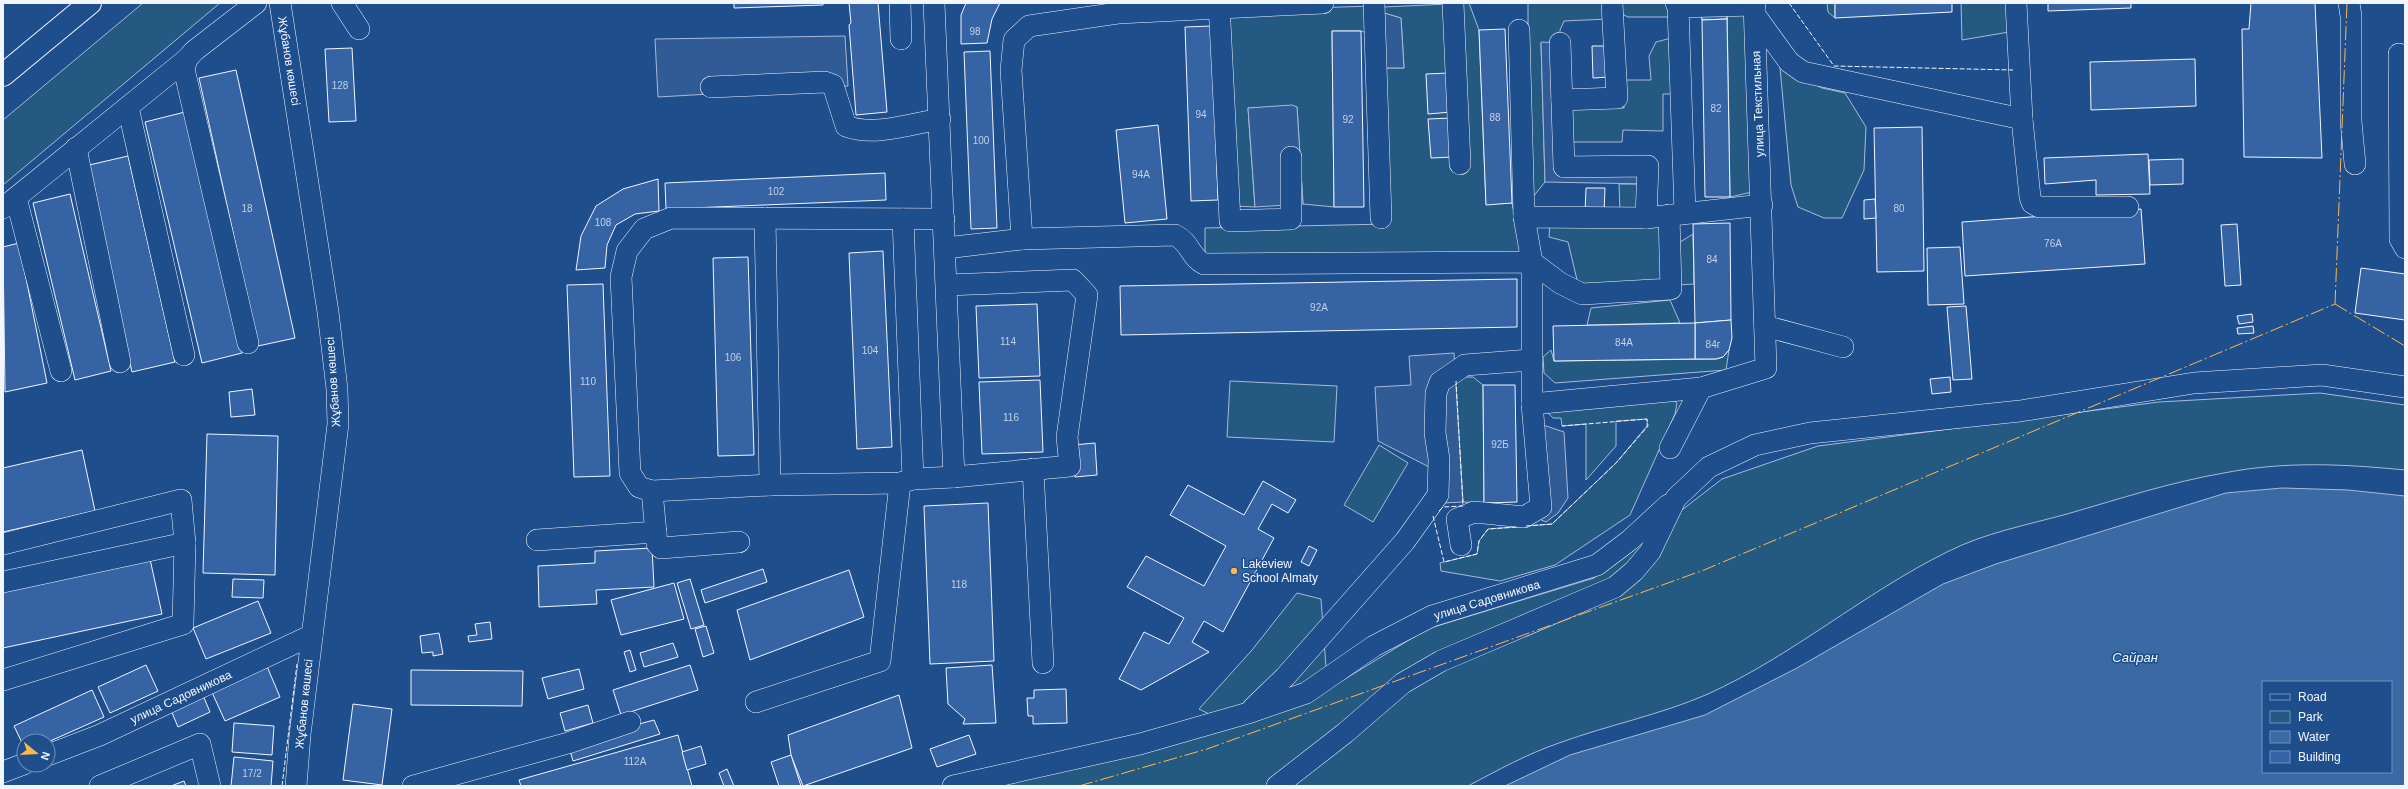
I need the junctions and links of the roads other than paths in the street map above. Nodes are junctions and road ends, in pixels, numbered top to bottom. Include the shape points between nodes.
1 (90, 3) edge
2 (256, 3) edge
3 (280, 3) edge
4 (342, 3) edge
5 (900, 3) edge
6 (934, 3) edge
7 (1322, 3) edge
8 (1374, 3) edge
9 (1453, 3) edge
10 (1612, 3) edge
11 (2016, 3) edge
12 (2349, 3) edge
13 (1677, 5) edge
14 (1219, 6) edge
15 (1755, 8) edge
16 (359, 29) dead end
17 (1519, 30) dead end
18 (901, 39) dead end
19 (1560, 43) dead end
20 (2399, 54) dead end
21 (188, 59) junction
22 (3, 75) edge
23 (711, 87) dead end
24 (1562, 100) junction
25 (128, 107) junction
26 (940, 119) junction
27 (2022, 119) junction
28 (76, 148) junction
29 (1291, 157) dead end
30 (1460, 164) dead end
31 (2355, 164) dead end
32 (10, 203) edge
33 (1762, 205) junction
34 (2128, 207) dead end
35 (1677, 214) junction
36 (1524, 217) junction
37 (765, 218) junction
38 (1381, 218) dead end
39 (1646, 218) junction
40 (903, 219) junction
41 (944, 219) junction
42 (1022, 239) junction
43 (946, 248) junction
44 (2405, 248) edge
45 (1532, 262) junction
46 (947, 285) junction
47 (1765, 326) junction
48 (248, 343) dead end
49 (1843, 347) dead end
50 (184, 355) dead end
51 (1531, 360) junction
52 (120, 362) dead end
53 (60, 371) dead end
54 (2405, 387) edge
55 (1701, 388) junction
56 (1532, 404) junction
57 (1670, 448) dead end
58 (1033, 469) junction
59 (954, 477) junction
60 (906, 481) junction
61 (770, 484) junction
62 (652, 491) junction
63 (1676, 498) junction
64 (656, 532) junction
65 (537, 540) dead end
66 (739, 542) dead end
67 (185, 543) junction
68 (3, 544) edge
69 (1461, 545) dead end
70 (3, 582) edge
71 (312, 635) junction
72 (1044, 663) dead end
73 (3, 680) edge
74 (756, 702) dead end
75 (1248, 713) junction
76 (630, 722) dead end
77 (56, 752) edge
78 (16, 767) edge
79 (3, 772) edge
80 (100, 786) edge
81 (210, 786) edge
82 (296, 786) edge
83 (413, 786) edge
84 (953, 786) edge
85 (1277, 786) edge

1 - 22 main road
2 - 21 street via 194,51
3 - 71 street, Жұбанов көшесі via 328,312 338,424
4 - 16 street
5 - 18 street
6 - 26 street
7 - 14 street
8 - 38 street
9 - 30 street
10 - 24 street via 1617,98
11 - 27 street
12 - 31 street via 2351,121
13 - 15 street
13 - 35 street
14 - 29 street via 1230,220 1291,219
14 - 42 street via 1118,13 1029,26 1014,40 1011,70
15 - 27 street via 1789,62 1803,72
15 - 33 street, улица Текстильная
17 - 36 street
19 - 24 street
20 - 44 street via 2400,239
21 - 25 street
21 - 48 street via 184,69
23 - 26 street via 825,82 833,85 846,126 855,129 876,130
24 - 39 street via 1564,167 1648,166
25 - 28 street
25 - 50 street
26 - 41 street
27 - 34 street via 2032,203 2038,207
28 - 32 street
28 - 52 street
32 - 53 street
33 - 35 street
33 - 47 street, улица Текстильная
35 - 39 street
35 - 45 street via 1671,289 1582,294 1560,283
36 - 39 street
36 - 45 street
37 - 40 street
37 - 61 street
37 - 62 street via 670,218 644,229 627,251 621,277 630,473 639,487
40 - 41 street
40 - 60 street
41 - 43 street
42 - 43 street
42 - 45 street via 1175,235 1185,240 1195,260 1204,264
43 - 46 street
45 - 51 street
46 - 58 street via 1073,280 1087,295 1067,437 1070,466
46 - 59 street
47 - 49 street
47 - 55 street, улица Текстильная via 1766,368
51 - 56 street
51 - 75 street via 1465,365 1440,382 1436,393 1435,433 1439,459 1438,495 1406,541 1285,677
54 - 63 street, улица Садовникова via 2322,374 2201,382 2020,411 1810,433 1755,445 1710,467
55 - 56 street
55 - 57 street
56 - 69 street via 1541,508 1524,517 1474,512 1457,519
58 - 59 street
58 - 72 street
59 - 60 street
60 - 61 street
60 - 74 street via 880,661
61 - 62 street
62 - 64 street
63 - 75 street, улица Садовникова via 1597,566 1432,616 1374,646 1306,692
63 - 85 street via 1650,552 1634,571 1615,587 1441,661 1403,683 1345,733
64 - 65 street
64 - 66 street via 657,544 661,548
67 - 68 street via 182,500
67 - 70 street
67 - 73 street via 183,624
71 - 77 street, улица Садовникова via 100,735
71 - 82 street, Жұбанов көшесі
75 - 84 street, улица Садовникова via 1140,744
76 - 83 street via 568,743
78 - 79 street
80 - 81 street via 200,744

